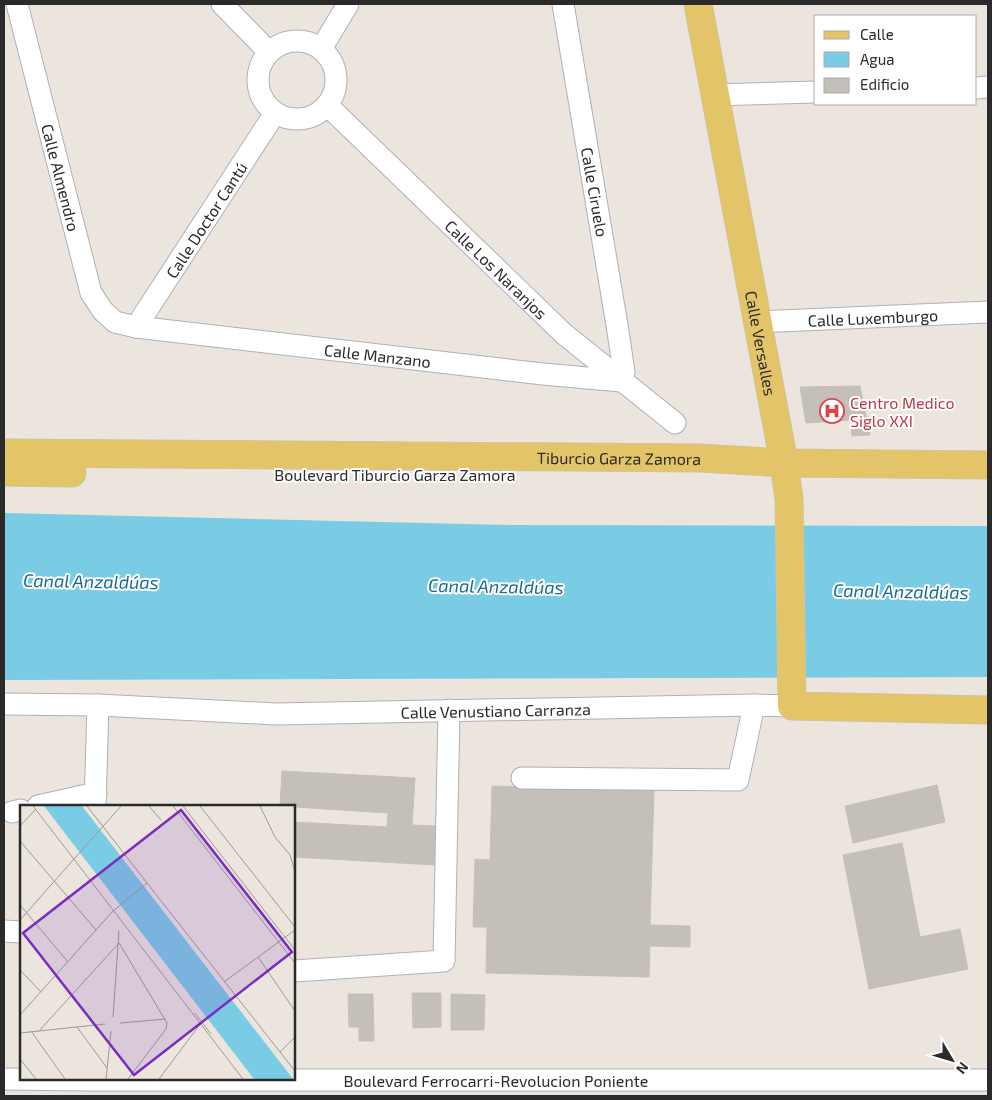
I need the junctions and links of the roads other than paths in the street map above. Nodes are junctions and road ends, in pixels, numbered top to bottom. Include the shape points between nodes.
1 (16, 4) edge
2 (222, 4) edge
3 (348, 4) edge
4 (563, 4) edge
5 (698, 4) edge
6 (321, 49) junction
7 (269, 52) junction
8 (814, 92) edge
9 (714, 95) junction
10 (327, 105) junction
11 (276, 113) junction
12 (988, 312) edge
13 (758, 322) junction
14 (136, 327) junction
15 (621, 381) junction
16 (675, 423) dead end
17 (4, 452) edge
18 (988, 465) edge
19 (4, 472) edge
20 (787, 481) junction
21 (792, 697) junction
22 (4, 704) edge
23 (98, 705) junction
24 (754, 705) junction
25 (449, 710) junction
26 (988, 710) edge
27 (522, 778) dead end
28 (96, 800) edge
29 (48, 805) edge
30 (4, 931) edge
31 (20, 932) edge
32 (295, 971) edge
33 (4, 1078) edge
34 (20, 1079) edge
35 (28, 1080) edge
36 (988, 1080) edge
37 (88, 1085) edge

1 - 14 street, Calle Almendro via 91,293 115,322
2 - 7 street
3 - 6 street
4 - 15 street, Calle Ciruelo via 617,325 624,372
5 - 9 main road, Calle Versalles
6 - 7 street via 297,41 284,43
6 - 10 street via 332,61 336,76 334,92
7 - 11 street via 261,64 258,82 263,100
8 - 9 street
9 - 13 main road, Calle Versalles
10 - 11 street via 311,117 293,119
10 - 15 street, Calle Los Naranjos via 564,334
11 - 14 street, Calle Doctor Cantú
12 - 13 street, Calle Luxemburgo
13 - 20 main road, Calle Versalles
14 - 15 street, Calle Manzano
15 - 16 street, Calle Los Naranjos
17 - 20 main road, Tiburcio Garza Zamora via 701,458
18 - 20 main road, Boulevard Tiburcio Garza Zamora
19 - 20 main road, Boulevard Tiburcio Garza Zamora via 716,476
20 - 21 main road, Calle Versalles
21 - 24 street, Calle Venustiano Carranza
21 - 26 main road, Calle Venustiano Carranza
22 - 23 street, Calle Venustiano Carranza
23 - 25 street, Calle Venustiano Carranza via 277,714
23 - 28 street
24 - 25 street, Calle Venustiano Carranza
24 - 27 street via 738,780
25 - 32 street via 444,961
28 - 29 street
30 - 31 street
33 - 34 street, Boulevard Ferrocarri-Revolucion Poniente
35 - 37 street, Boulevard Ferrocarri-Revolucion Poniente
36 - 37 street, Boulevard Ferrocarri-Revolucion Poniente

